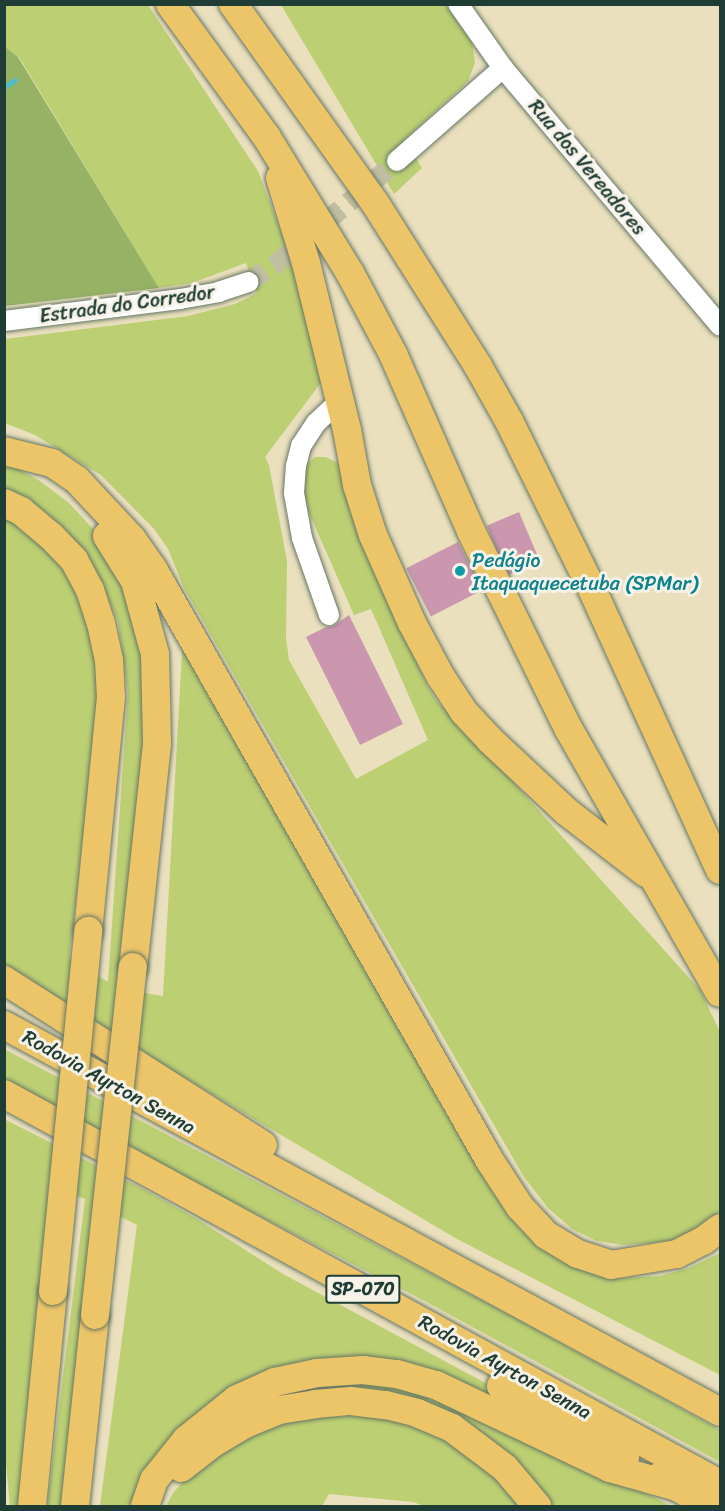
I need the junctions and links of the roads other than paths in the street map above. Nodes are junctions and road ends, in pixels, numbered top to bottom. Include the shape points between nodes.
1 (233, 4) edge
2 (258, 4) edge
3 (458, 4) edge
4 (170, 5) edge
5 (503, 68) junction
6 (267, 136) junction
7 (397, 161) tunnel mouth
8 (375, 203) junction
9 (248, 282) tunnel mouth
10 (4, 321) edge
11 (720, 326) edge
12 (340, 401) junction
13 (6, 452) edge
14 (4, 503) edge
15 (591, 587) junction
16 (329, 615) dead end
17 (720, 829) edge
18 (720, 870) edge
19 (657, 881) junction
20 (699, 956) junction
21 (4, 980) edge
22 (720, 993) edge
23 (720, 1002) edge
24 (4, 1025) edge
25 (4, 1094) edge
26 (720, 1228) edge
27 (298, 1254) junction
28 (632, 1363) junction
29 (720, 1412) edge
30 (720, 1484) edge
31 (677, 1487) junction
32 (32, 1506) edge
33 (75, 1506) edge
34 (147, 1506) edge
35 (537, 1506) edge
36 (711, 1506) edge

1 - 8 highway
2 - 8 highway via 351,151
3 - 5 street, Rua dos Vereadores
4 - 6 highway
5 - 7 street
5 - 11 street, Rua dos Vereadores
6 - 12 highway via 306,262
6 - 19 highway via 393,354 471,531 544,681
8 - 15 highway via 509,421
9 - 10 street, Estrada do Corredor via 180,299
12 - 16 street via 316,423 301,446 294,493 302,538
12 - 19 highway via 372,535 412,623 464,712 567,812
13 - 26 highway via 52,463 77,480 125,530 153,569 490,1161 520,1207 546,1234 578,1254 611,1265 677,1254
13 - 33 highway, bridge via 59,484 117,548 135,580 155,654 157,744
14 - 32 highway, bridge via 21,511 74,560 101,623 111,697
15 - 17 highway
15 - 18 highway
19 - 20 highway
20 - 22 highway
20 - 23 highway
21 - 28 highway via 221,1120
24 - 28 highway, Rodovia Ayrton Senna
25 - 27 highway, Rodovia Ayrton Senna / SP-070
27 - 30 highway, Rodovia Ayrton Senna / SP-070
27 - 31 highway via 397,1327
28 - 29 highway, Rodovia Ayrton Senna
31 - 34 highway via 610,1468 436,1385 363,1370 317,1373 274,1382 237,1399 186,1440 154,1480
31 - 36 highway
34 - 35 highway via 178,1470 244,1424 279,1410 351,1401 417,1413 452,1428 505,1468

